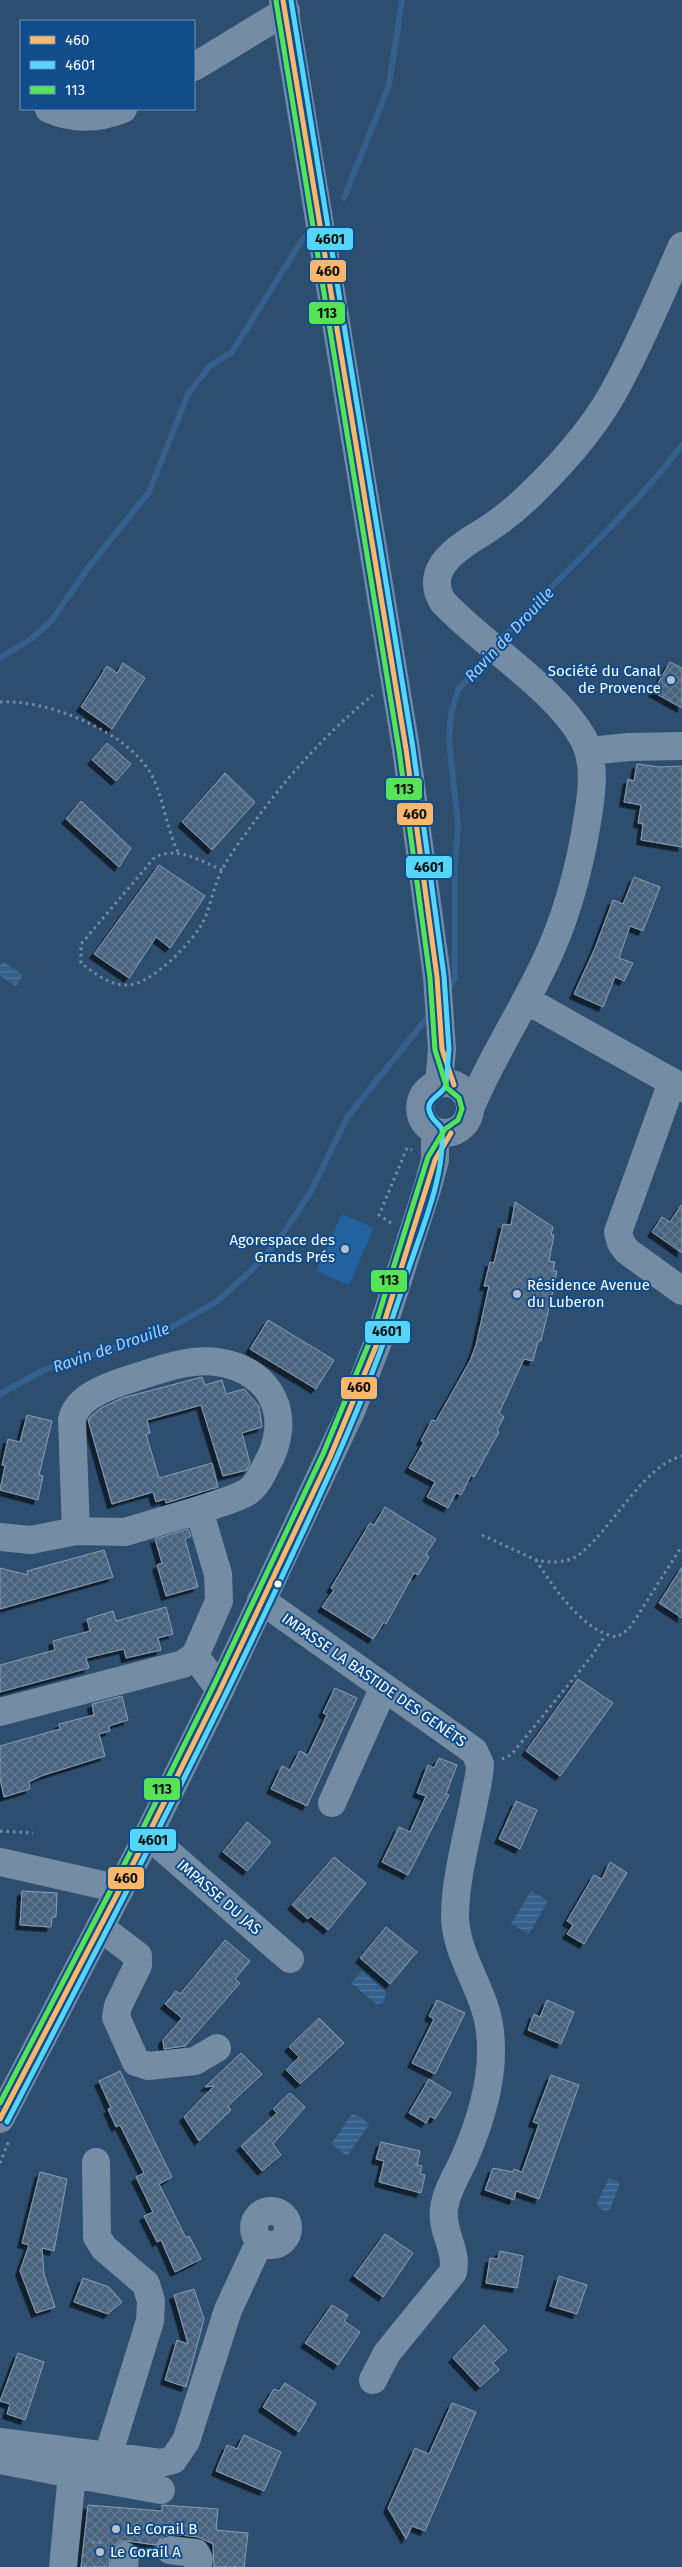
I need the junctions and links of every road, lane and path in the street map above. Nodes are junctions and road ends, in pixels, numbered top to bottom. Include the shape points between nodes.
1 (284, 6) edge
2 (195, 66) edge
3 (52, 110) edge
4 (119, 110) edge
5 (682, 246) edge
6 (394, 679) junction
7 (0, 702) edge
8 (682, 746) edge
9 (589, 752) junction
10 (178, 852) junction
11 (222, 870) junction
12 (526, 1000) junction
13 (677, 1085) edge
14 (463, 1089) junction
15 (443, 1132) junction
16 (434, 1160) junction
17 (398, 1228) dead end
18 (682, 1291) edge
19 (682, 1456) edge
20 (199, 1510) junction
21 (76, 1531) junction
22 (482, 1535) dead end
23 (0, 1537) edge
24 (682, 1546) edge
25 (536, 1560) junction
26 (219, 1601) junction
27 (257, 1610) junction
28 (605, 1636) junction
29 (195, 1656) junction
30 (384, 1687) junction
31 (220, 1690) junction
32 (0, 1712) edge
33 (479, 1759) junction
34 (332, 1803) dead end
35 (0, 1831) edge
36 (33, 1832) dead end
37 (148, 1835) junction
38 (0, 1862) edge
39 (120, 1889) junction
40 (100, 1927) junction
41 (290, 1959) dead end
42 (217, 2048) dead end
43 (2, 2112) edge
44 (96, 2162) dead end
45 (260, 2241) dead end
46 (373, 2380) dead end
47 (0, 2442) edge
48 (108, 2456) junction
49 (0, 2460) edge
50 (72, 2474) junction
51 (161, 2490) dead end
52 (170, 2550) dead end
53 (63, 2567) edge
54 (198, 2567) edge

1 - 2 street
1 - 6 main road
3 - 4 street via 76,117 94,117
5 - 9 street via 620,381 602,411 560,465 518,506 456,549 438,572 438,594 455,614 534,683 575,726
6 - 11 path via 341,721 301,763 252,825
6 - 14 main road via 437,977 442,1039
7 - 10 path via 29,703 55,710 111,734 127,745 148,769 158,789 169,834
8 - 9 street
9 - 12 street via 591,788 580,860 552,948
10 - 11 path
10 - 11 path via 155,856 81,944 81,963 99,977 128,985 138,983 187,946 204,919
12 - 13 street
12 - 14 street
13 - 18 street via 619,1224 618,1238 627,1251
14 - 15 main road via 464,1125
14 - 15 main road via 428,1091 422,1098 420,1108 424,1121
15 - 16 main road
16 - 17 path via 407,1148 380,1215
16 - 27 main road via 373,1355 330,1457
19 - 25 path via 656,1471 576,1556 552,1562
20 - 21 street via 125,1532
20 - 21 street via 243,1494 254,1486 269,1462 278,1425 276,1402 263,1384 248,1372 216,1362 174,1366 113,1384 77,1408 72,1420
20 - 26 street via 218,1574
21 - 23 street via 31,1540
22 - 25 path
24 - 28 path via 629,1629 616,1637
25 - 28 path via 572,1608
26 - 27 street, IMPASSE LA BASTIDE DES GENÊTS
26 - 29 street
27 - 30 street, IMPASSE LA BASTIDE DES GENÊTS
27 - 31 main road
28 - 33 path via 511,1755 499,1760
29 - 31 street
29 - 32 street via 173,1667
30 - 33 street, IMPASSE LA BASTIDE DES GENÊTS via 474,1751
30 - 34 street
31 - 37 main road
33 - 46 street, IMPASSE LA BASTIDE DES GENÊTS via 456,1897 455,1923 461,1948 487,2010 491,2064 487,2092 467,2154 444,2208 444,2228 454,2256 453,2272 387,2353
35 - 36 path
37 - 39 main road
37 - 41 street, IMPASSE DU JAS
38 - 39 street
39 - 40 main road
40 - 42 street via 138,1956 138,1966 118,2006 116,2017 136,2062 148,2066 195,2061
40 - 43 main road
44 - 48 street via 98,2240 146,2284 152,2301 150,2321
45 - 48 street via 230,2304 179,2454 166,2463
47 - 48 street
49 - 50 street
50 - 51 street
50 - 53 street
52 - 54 street via 196,2553

